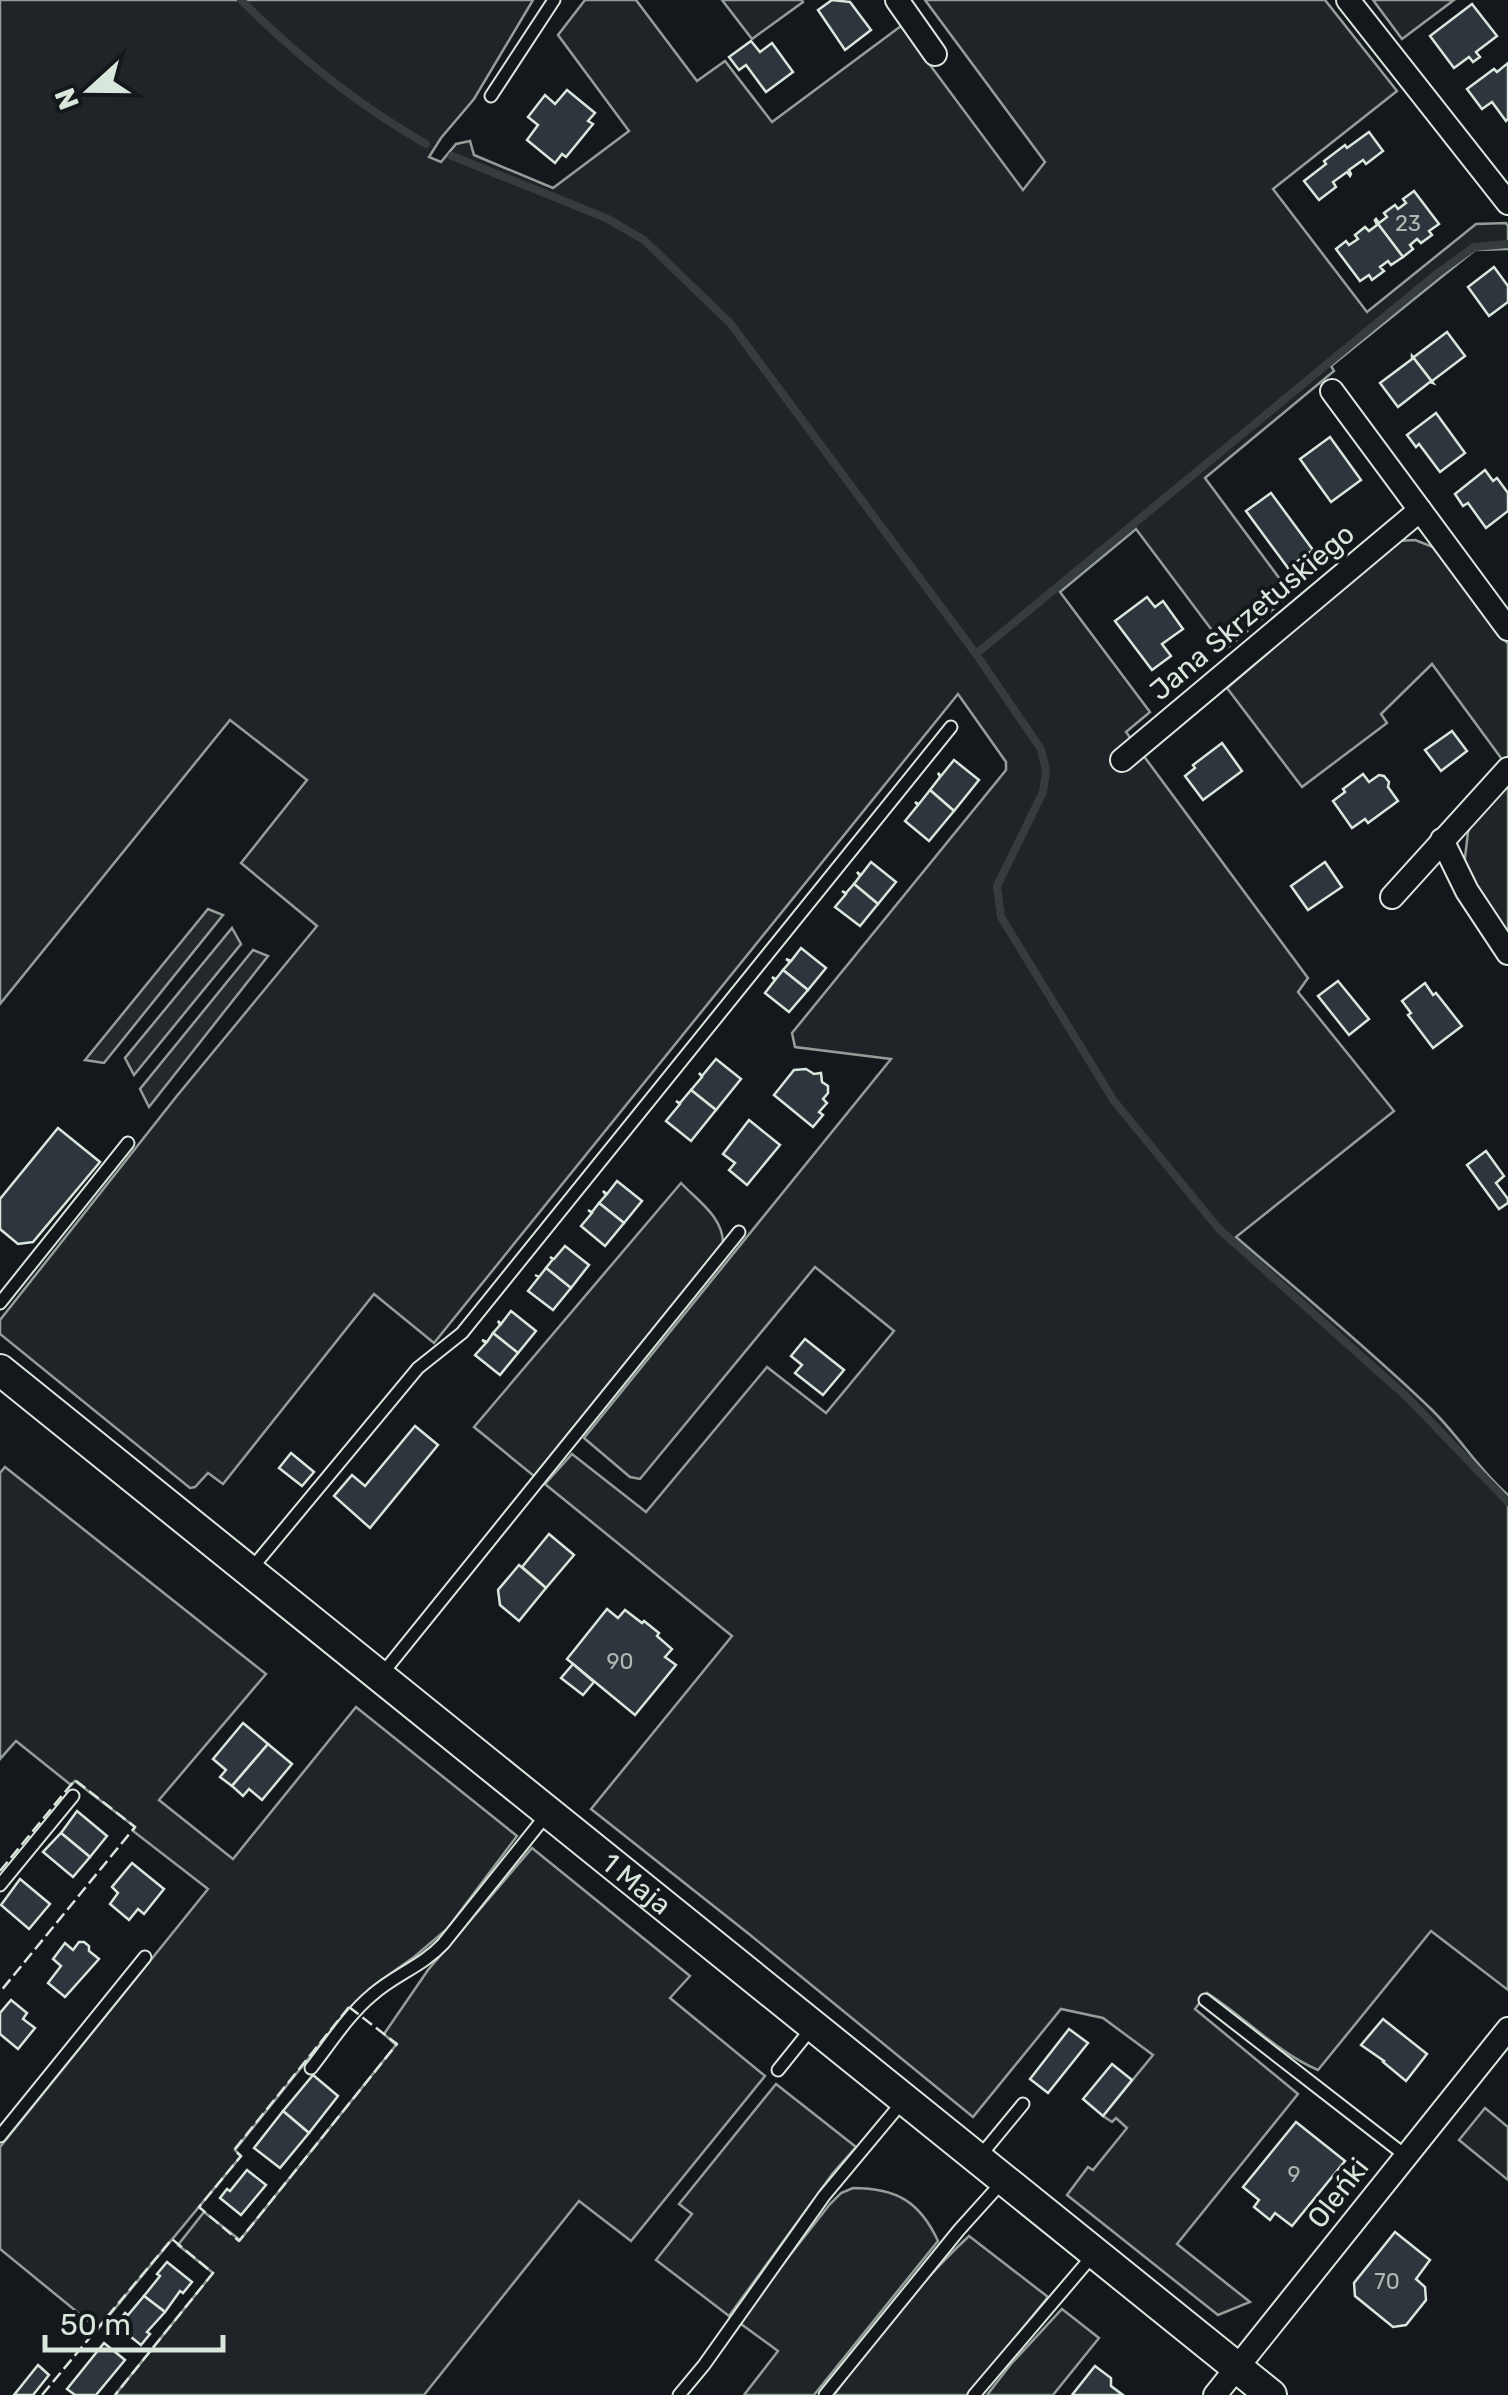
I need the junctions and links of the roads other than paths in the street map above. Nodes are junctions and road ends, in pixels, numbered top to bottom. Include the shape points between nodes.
1 (554, 0) edge
2 (897, 0) edge
3 (1348, 0) edge
4 (935, 54) dead end
5 (491, 96) dead end
6 (1508, 203) edge
7 (1332, 391) dead end
8 (1420, 510) junction
9 (1508, 629) edge
10 (951, 728) dead end
11 (1122, 760) dead end
12 (1508, 768) edge
13 (1442, 840) junction
14 (1392, 897) dead end
15 (1508, 953) edge
16 (128, 1143) dead end
17 (739, 1232) dead end
18 (0, 1303) edge
19 (0, 1370) edge
20 (249, 1571) junction
21 (379, 1677) junction
22 (73, 1796) dead end
23 (548, 1813) junction
24 (0, 1885) edge
25 (145, 1957) dead end
26 (1206, 2000) dead end
27 (814, 2026) junction
28 (1508, 2029) edge
29 (311, 2068) dead end
30 (778, 2070) dead end
31 (904, 2099) junction
32 (1023, 2104) dead end
33 (0, 2136) edge
34 (1406, 2156) junction
35 (978, 2159) junction
36 (1004, 2180) junction
37 (1095, 2253) junction
38 (1238, 2368) junction
39 (679, 2395) edge
40 (824, 2395) edge
41 (974, 2395) edge
42 (1215, 2395) edge
43 (1271, 2395) edge

1 - 5 lane
2 - 4 street
3 - 6 street
7 - 8 street
8 - 9 street
8 - 11 street, Jana Skrzetuskiego
10 - 20 lane via 462,1333 418,1368
12 - 13 street
13 - 14 street
13 - 15 street
16 - 18 lane
17 - 21 lane
19 - 20 main road, 1 Maja
20 - 21 main road, 1 Maja
21 - 23 main road, 1 Maja
22 - 24 lane
23 - 27 main road, 1 Maja
23 - 29 lane via 443,1944 365,2001
25 - 33 lane
26 - 34 lane
27 - 30 lane
27 - 31 main road, 1 Maja
28 - 34 street, Oleńki
31 - 35 main road, 1 Maja
31 - 39 lane
32 - 35 lane
34 - 38 street, Oleńki
35 - 36 main road, 1 Maja
36 - 37 main road, 1 Maja
36 - 40 lane
37 - 38 main road, 1 Maja
37 - 41 lane
38 - 42 street, Oleńki
38 - 43 main road, 1 Maja

